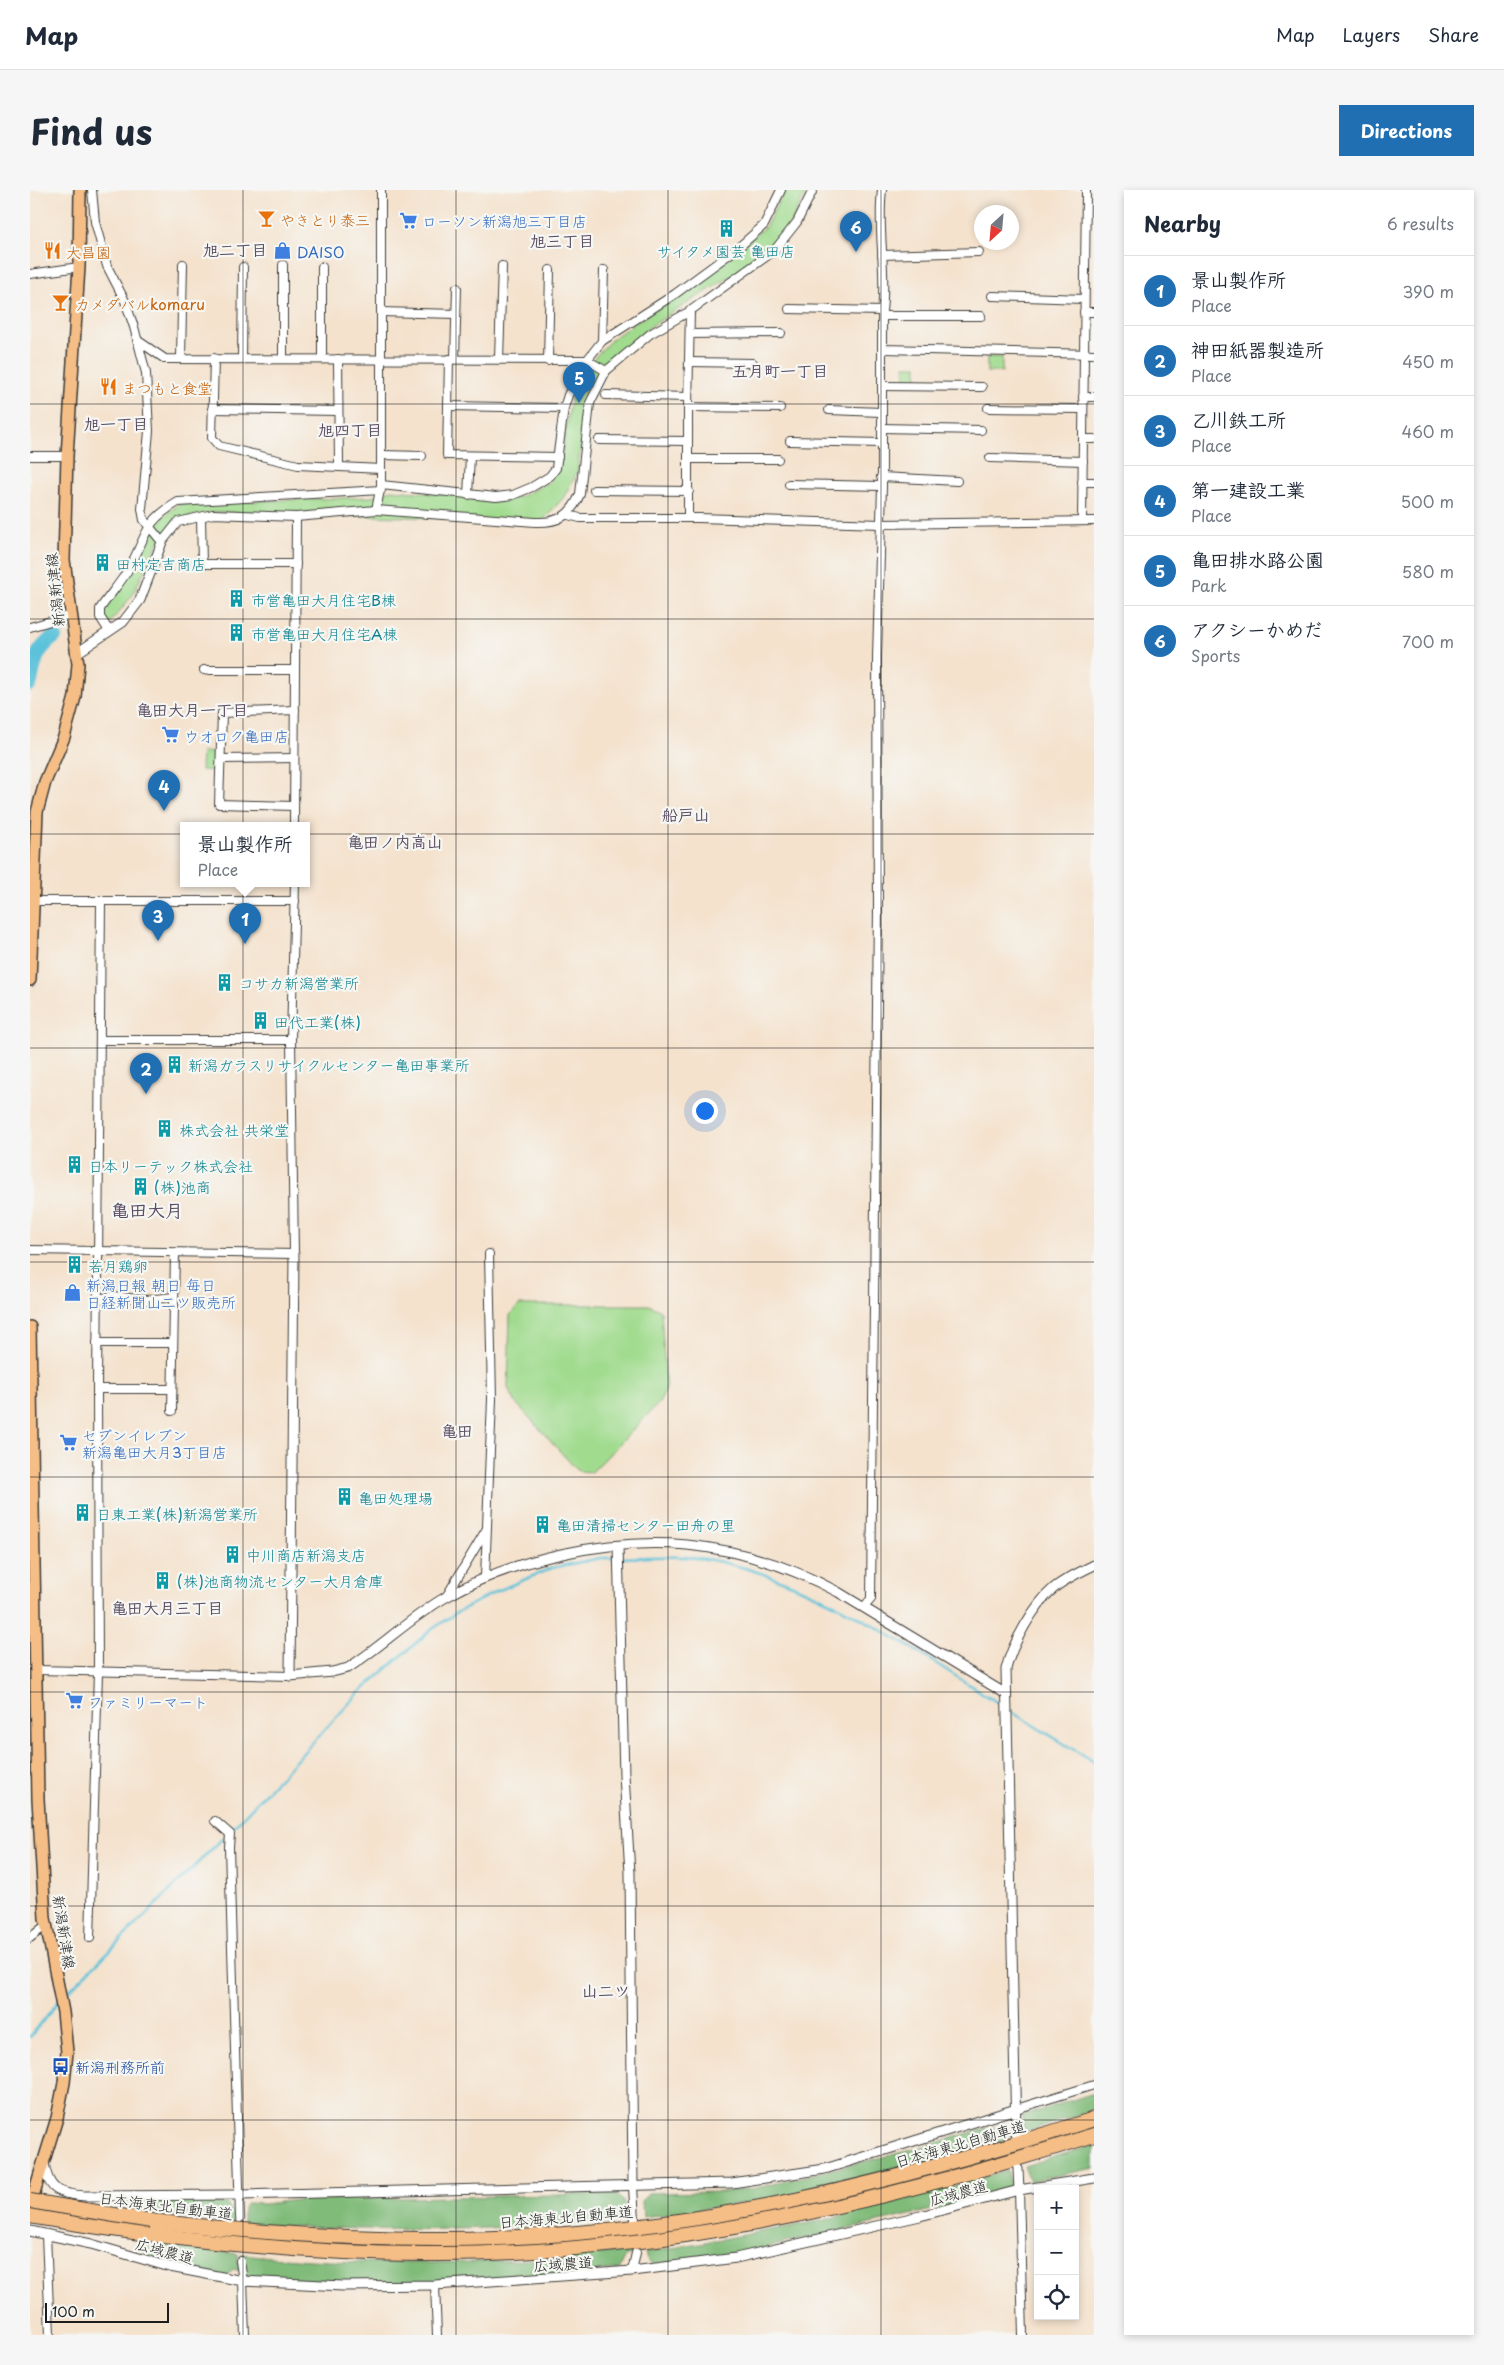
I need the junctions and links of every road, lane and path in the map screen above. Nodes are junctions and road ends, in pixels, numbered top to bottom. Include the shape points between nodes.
1 (80, 190) edge
2 (92, 190) edge
3 (381, 190) edge
4 (781, 190) edge
5 (813, 190) edge
6 (882, 190) edge
7 (1086, 190) edge
8 (979, 252) dead end
9 (882, 254) junction
10 (1085, 262) junction
11 (1094, 262) edge
12 (183, 264) dead end
13 (283, 265) dead end
14 (502, 266) dead end
15 (79, 267) junction
16 (243, 267) dead end
17 (322, 268) dead end
18 (550, 270) dead end
19 (604, 270) dead end
20 (30, 274) edge
21 (457, 288) dead end
22 (992, 296) dead end
23 (1084, 299) junction
24 (789, 309) dead end
25 (690, 311) junction
26 (381, 312) junction
27 (1084, 312) junction
28 (1094, 312) edge
29 (882, 313) junction
30 (456, 314) junction
31 (981, 316) dead end
32 (690, 334) junction
33 (782, 334) dead end
34 (137, 340) junction
35 (602, 341) junction
36 (883, 349) junction
37 (1082, 354) junction
38 (1094, 354) edge
39 (181, 357) junction
40 (214, 358) junction
41 (242, 359) junction
42 (283, 359) junction
43 (322, 359) junction
44 (338, 359) junction
45 (381, 359) junction
46 (452, 359) junction
47 (499, 359) junction
48 (587, 360) junction
49 (548, 361) junction
50 (689, 362) junction
51 (753, 363) dead end
52 (606, 371) junction
53 (882, 386) junction
54 (982, 387) dead end
55 (606, 395) dead end
56 (688, 397) junction
57 (1083, 397) junction
58 (1094, 397) edge
59 (448, 406) junction
60 (688, 407) junction
61 (564, 408) junction
62 (780, 408) dead end
63 (988, 408) dead end
64 (212, 409) junction
65 (1083, 409) junction
66 (829, 410) dead end
67 (337, 411) junction
68 (881, 412) junction
69 (881, 428) junction
70 (981, 430) dead end
71 (1083, 439) junction
72 (1094, 439) edge
73 (598, 440) dead end
74 (688, 441) junction
75 (790, 441) dead end
76 (881, 443) junction
77 (381, 455) junction
78 (30, 456) edge
79 (67, 456) junction
80 (422, 456) dead end
81 (470, 456) junction
82 (558, 457) junction
83 (990, 458) dead end
84 (688, 459) junction
85 (778, 459) dead end
86 (1082, 461) junction
87 (339, 468) junction
88 (381, 469) junction
89 (881, 477) junction
90 (957, 481) dead end
91 (1082, 482) junction
92 (1094, 482) edge
93 (789, 484) dead end
94 (882, 486) junction
95 (381, 488) junction
96 (594, 490) dead end
97 (689, 491) junction
98 (468, 494) junction
99 (376, 510) junction
100 (568, 515) junction
101 (201, 517) junction
102 (296, 517) junction
103 (688, 518) junction
104 (1082, 521) junction
105 (1094, 521) edge
106 (881, 524) junction
107 (148, 526) junction
108 (162, 542) junction
109 (296, 564) junction
110 (71, 615) junction
111 (30, 627) edge
112 (109, 631) junction
113 (77, 653) junction
114 (204, 670) dead end
115 (295, 670) junction
116 (295, 710) junction
117 (294, 758) junction
118 (222, 759) junction
119 (294, 806) junction
120 (294, 822) edge
121 (32, 841) edge
122 (295, 887) edge
123 (101, 900) junction
124 (34, 901) junction
125 (295, 901) junction
126 (30, 980) edge
127 (100, 1040) junction
128 (291, 1040) junction
129 (30, 1250) edge
130 (99, 1252) junction
131 (175, 1254) junction
132 (294, 1254) junction
133 (489, 1254) dead end
134 (174, 1297) junction
135 (98, 1299) junction
136 (30, 1327) edge
137 (97, 1343) junction
138 (173, 1344) junction
139 (97, 1389) junction
140 (172, 1389) junction
141 (172, 1411) dead end
142 (31, 1415) edge
143 (487, 1528) junction
144 (619, 1548) junction
145 (1094, 1565) edge
146 (485, 1578) junction
147 (446, 1597) junction
148 (32, 1603) edge
149 (864, 1607) junction
150 (37, 1670) junction
151 (98, 1672) junction
152 (290, 1676) junction
153 (1006, 1698) junction
154 (34, 1799) edge
155 (215, 1821) dead end
156 (46, 1925) junction
157 (30, 1938) edge
158 (90, 1938) dead end
159 (1094, 2085) edge
160 (1016, 2109) junction
161 (1094, 2119) edge
162 (1016, 2134) dead end
163 (1094, 2135) edge
164 (44, 2160) junction
165 (1018, 2169) dead end
166 (1094, 2178) edge
167 (633, 2187) junction
168 (1019, 2190) junction
169 (239, 2195) junction
170 (30, 2201) edge
171 (30, 2206) edge
172 (30, 2216) edge
173 (240, 2218) dead end
174 (635, 2220) dead end
175 (150, 2228) junction
176 (30, 2231) edge
177 (46, 2234) junction
178 (636, 2253) dead end
179 (240, 2261) dead end
180 (632, 2271) junction
181 (243, 2282) junction
182 (435, 2285) junction
183 (50, 2335) edge
184 (244, 2335) edge
185 (437, 2335) edge
186 (1023, 2335) edge

1 - 15 main road, 新潟新津線
2 - 34 street via 95,222 107,266 125,301
3 - 26 street
4 - 35 street via 764,225 739,247 675,294
5 - 25 street via 797,222 774,251
6 - 9 street
7 - 10 street
8 - 9 street
9 - 29 street
10 - 11 street
10 - 23 street
12 - 39 street
13 - 42 street
14 - 47 street
15 - 20 street
15 - 79 main road, 新潟新津線
16 - 41 street
17 - 43 street
18 - 49 street
19 - 35 street
21 - 30 street
22 - 23 street
23 - 27 street
24 - 29 street
25 - 32 street
25 - 52 street via 650,334
26 - 30 street
26 - 45 street
27 - 28 street
27 - 37 street
29 - 31 street
29 - 36 street
30 - 46 street
32 - 33 street
32 - 50 street
34 - 39 street via 165,358
34 - 107 street via 146,374 149,431 142,509
35 - 48 street
36 - 37 street
36 - 53 street
37 - 38 street
37 - 57 street
39 - 40 street
40 - 41 street
40 - 64 street
41 - 42 street
42 - 43 street
43 - 44 street
44 - 45 street
44 - 67 street
45 - 46 street
45 - 77 street
46 - 47 street
46 - 59 street
47 - 49 street
48 - 49 street
48 - 52 street
48 - 61 street
50 - 51 street
50 - 56 street
52 - 100 street via 590,403 580,494
53 - 54 street
53 - 68 street
55 - 56 street
56 - 60 street
57 - 58 street
57 - 65 street
59 - 61 street
59 - 81 street via 447,455
60 - 62 street
60 - 74 street
61 - 82 street
63 - 65 street
64 - 67 street
64 - 87 street via 212,438 219,446 298,465
65 - 71 street
66 - 68 street
67 - 87 street
68 - 69 street
69 - 70 street
69 - 76 street
71 - 72 street
71 - 86 street
73 - 74 street
74 - 84 street
75 - 76 street
76 - 89 street
77 - 80 street
77 - 88 street
78 - 79 street
79 - 110 main road, 新潟新津線 via 64,560
81 - 82 street
81 - 98 street
82 - 98 street via 550,476 513,495
83 - 86 street
84 - 85 street
84 - 97 street
86 - 91 street
87 - 88 street
88 - 95 street
89 - 90 street
89 - 94 street
91 - 92 street
91 - 104 street
93 - 94 street
94 - 106 street
95 - 98 street
95 - 99 street
95 - 107 street via 178,502
96 - 97 street
97 - 103 street
99 - 100 street via 549,522
99 - 102 street
100 - 103 street via 580,518
101 - 102 street via 212,514
101 - 108 street via 178,522
101 - 109 street via 202,564
102 - 109 street
103 - 106 street
104 - 105 street
104 - 106 street
106 - 149 street via 877,657 878,907 871,1599
107 - 108 street
107 - 112 street via 129,568 100,609 100,617
108 - 112 street via 140,600 123,622
109 - 115 street
110 - 111 street
110 - 113 main road, 新潟新津線
112 - 113 street
113 - 121 main road, 新潟新津線 via 75,697 64,737 45,782
114 - 115 street
115 - 116 street
116 - 117 street
116 - 118 street via 222,713
117 - 118 street
117 - 119 street
118 - 119 street via 219,804
119 - 120 street
121 - 124 main road, 新潟新津線
122 - 125 street
123 - 124 street
123 - 125 street
123 - 127 street
124 - 126 main road, 新潟新津線
125 - 128 street
127 - 128 street
127 - 130 street
128 - 132 street
129 - 130 street
130 - 131 street
130 - 135 street
131 - 132 street
131 - 134 street
132 - 152 street
133 - 143 street via 492,1399
134 - 135 street via 146,1300 113,1296
134 - 138 street
135 - 137 street
136 - 142 main road, 新潟新津線
137 - 138 street
137 - 139 street
138 - 140 street
139 - 140 street
139 - 151 street
140 - 141 street
142 - 148 main road, 新潟新津線
143 - 146 street
143 - 147 street
144 - 146 street via 545,1557
144 - 149 street via 687,1545 770,1562 810,1577
144 - 167 street via 624,1775 630,1873
145 - 153 street via 1061,1583 1040,1604 1009,1656
146 - 147 street
147 - 152 street via 348,1668
148 - 150 main road, 新潟新津線
149 - 153 street
150 - 151 street
150 - 154 main road, 新潟新津線
151 - 152 street
151 - 158 street
153 - 160 street
154 - 156 main road, 新潟新津線
155 - 169 street via 230,1834
156 - 157 street
156 - 164 main road, 新潟新津線 via 64,2012 66,2052 57,2118
159 - 160 street
160 - 162 street
160 - 167 street via 824,2169 732,2183
161 - 175 highway, 日本海東北自動車道 via 854,2189 748,2211 641,2226 498,2238 394,2240
163 - 175 highway, 日本海東北自動車道 via 856,2203 748,2225 642,2241 498,2253 418,2254 298,2250
164 - 169 street via 47,2180 54,2189 70,2195
164 - 171 main road, 新潟新津線
165 - 168 street
166 - 168 street, 広域農道
167 - 169 street
167 - 174 street
168 - 180 street, 広域農道 via 901,2221 736,2258
168 - 186 street
169 - 173 street
170 - 175 highway, 日本海東北自動車道, bridge
172 - 175 highway, 日本海東北自動車道
176 - 177 street, 広域農道
177 - 181 street, 広域農道 via 170,2267
177 - 183 street
178 - 180 street
179 - 181 street
180 - 182 street, 広域農道
181 - 182 street, 広域農道
181 - 184 street
182 - 185 street

